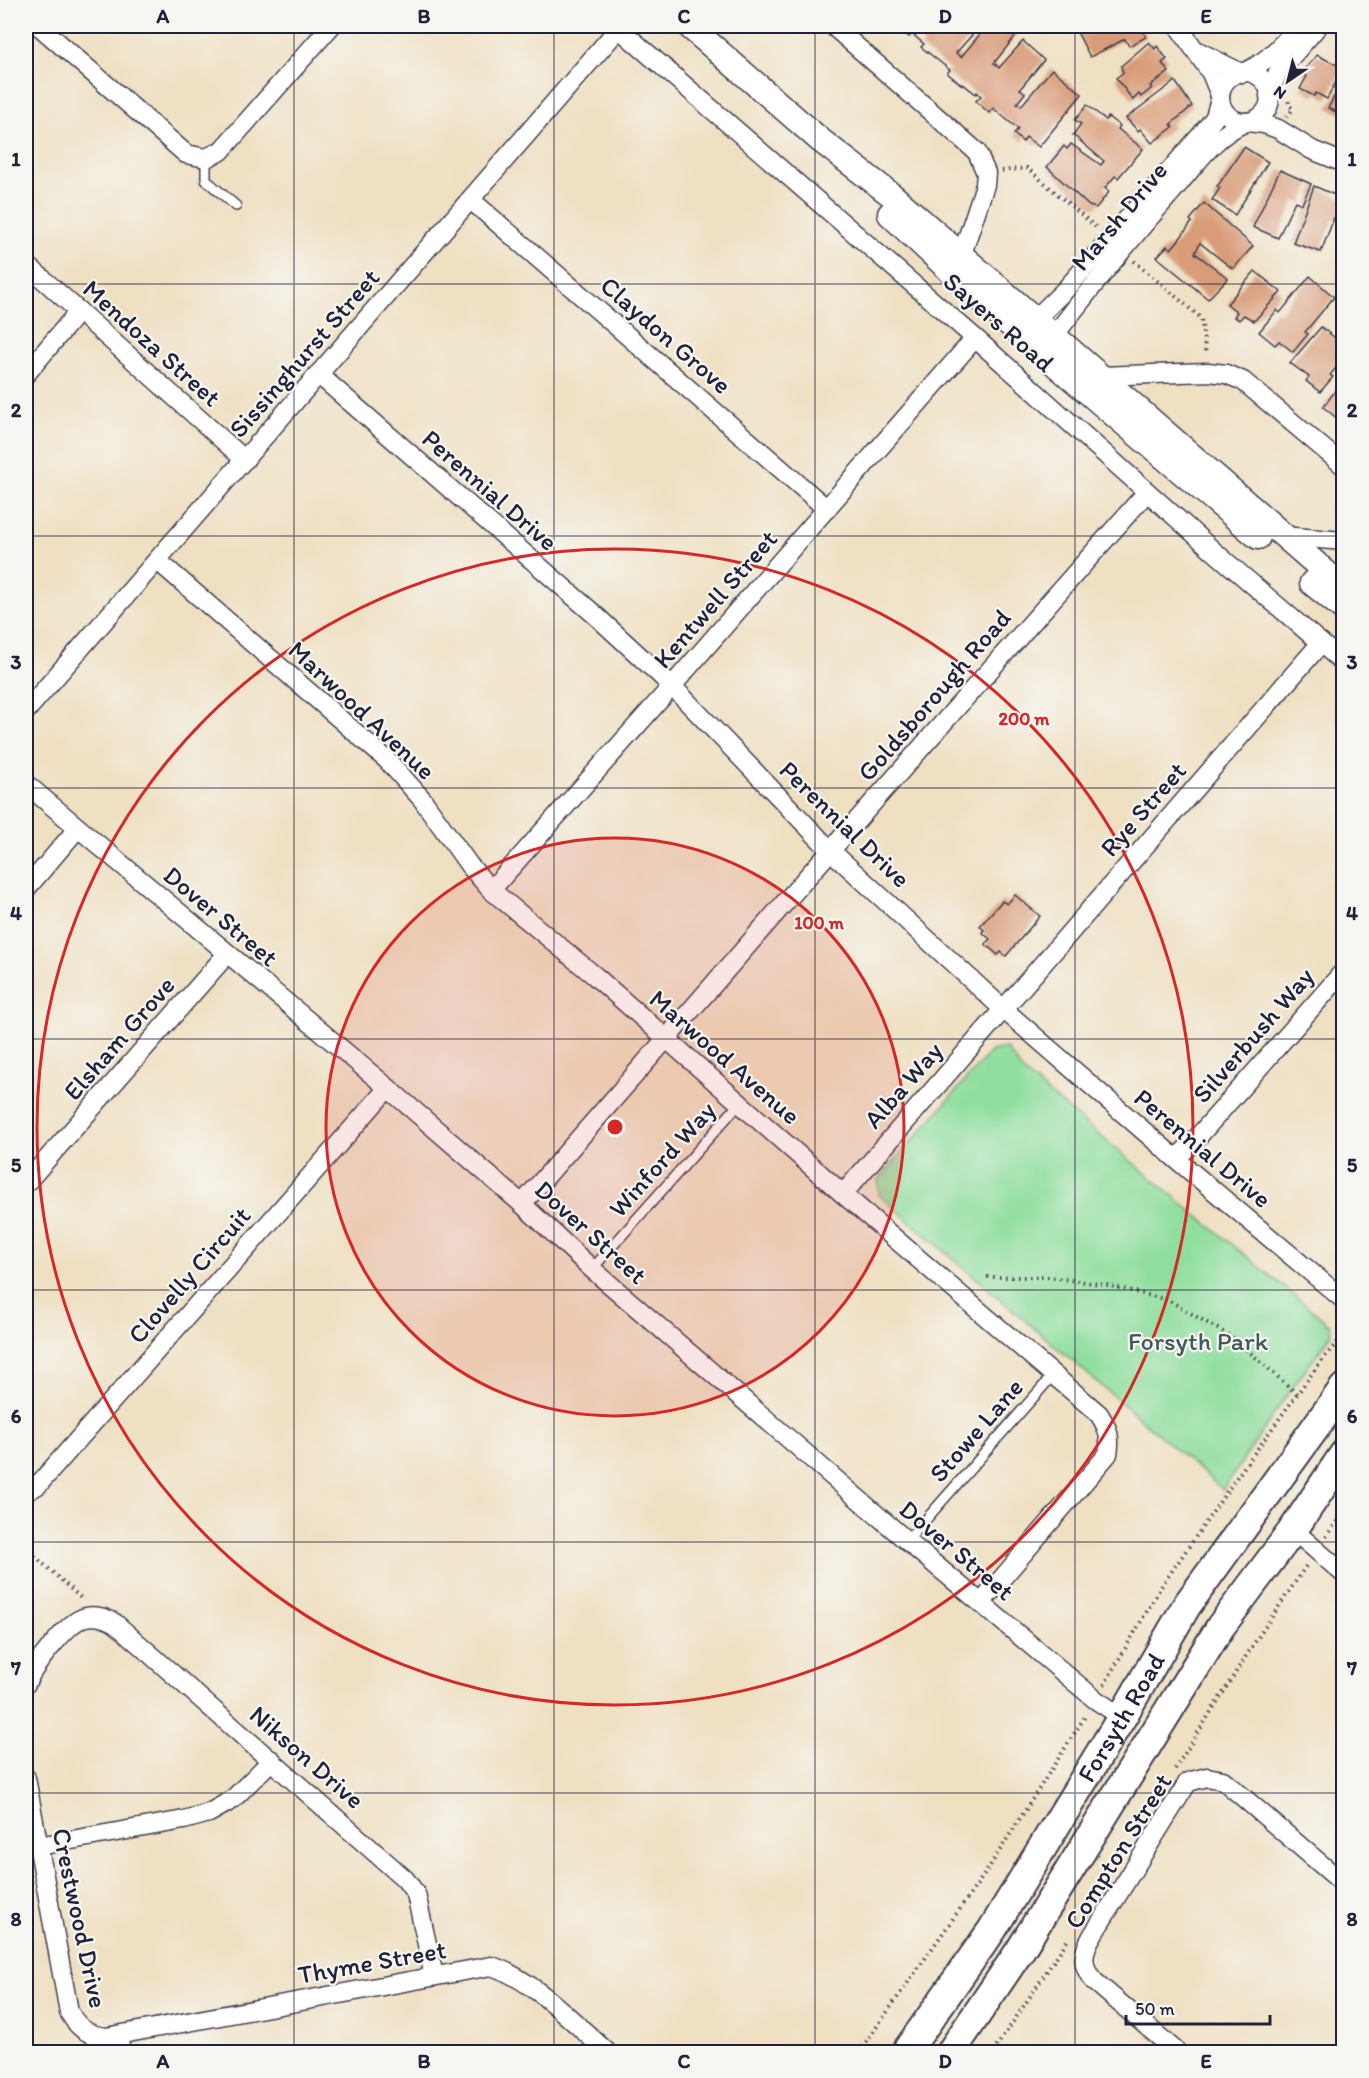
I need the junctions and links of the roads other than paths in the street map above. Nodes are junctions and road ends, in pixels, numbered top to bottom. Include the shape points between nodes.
1 (39, 26) edge
2 (329, 26) edge
3 (689, 26) edge
4 (833, 26) edge
5 (1178, 26) edge
6 (1299, 26) edge
7 (1318, 26) edge
8 (618, 27) edge
9 (1198, 51) junction
10 (1242, 73) junction
11 (1220, 97) junction
12 (1270, 97) junction
13 (1247, 122) junction
14 (1297, 139) junction
15 (820, 140) junction
16 (206, 158) junction
17 (1344, 163) edge
18 (471, 200) junction
19 (236, 206) dead end
20 (961, 256) junction
21 (26, 264) edge
22 (79, 311) junction
23 (1028, 327) junction
24 (975, 338) junction
25 (1048, 344) junction
26 (26, 374) edge
27 (318, 374) junction
28 (1100, 376) junction
29 (245, 460) junction
30 (1344, 466) edge
31 (1148, 492) junction
32 (827, 509) junction
33 (1282, 536) junction
34 (1344, 541) edge
35 (158, 561) junction
36 (1344, 588) edge
37 (1344, 609) edge
38 (1321, 643) junction
39 (1344, 663) edge
40 (672, 686) junction
41 (26, 711) edge
42 (26, 784) edge
43 (78, 829) junction
44 (831, 851) junction
45 (26, 889) edge
46 (491, 890) junction
47 (227, 954) junction
48 (1344, 971) edge
49 (1002, 1008) junction
50 (666, 1040) junction
51 (388, 1088) junction
52 (740, 1103) junction
53 (1176, 1159) junction
54 (26, 1183) edge
55 (843, 1194) junction
56 (522, 1204) junction
57 (592, 1269) junction
58 (1344, 1300) edge
59 (1054, 1374) junction
60 (1344, 1388) edge
61 (1344, 1454) edge
62 (26, 1492) edge
63 (1293, 1530) junction
64 (907, 1541) junction
65 (1344, 1574) edge
66 (981, 1603) junction
67 (26, 1684) edge
68 (1122, 1717) junction
69 (1153, 1738) junction
70 (272, 1760) junction
71 (26, 1778) edge
72 (38, 1846) junction
73 (1344, 1884) edge
74 (434, 1976) junction
75 (120, 2044) edge
76 (607, 2052) edge
77 (906, 2052) edge
78 (951, 2052) edge
79 (1177, 2052) edge

1 - 16 street via 186,154
2 - 16 street via 221,151
3 - 15 main road, Sayers Road
4 - 20 street, Sayers Road via 977,152 986,173 985,185
5 - 9 street
6 - 10 street via 1271,57
7 - 12 street via 1278,72
8 - 18 street, Sissinghurst Street
8 - 24 street, Sayers Road
9 - 10 street
9 - 11 street
10 - 11 street via 1226,82
10 - 12 street via 1261,79
11 - 13 street via 1228,116
11 - 23 street, Marsh Drive via 1215,117 1201,135
12 - 13 street via 1264,113
12 - 14 street
13 - 14 street via 1264,124
13 - 25 street, Marsh Drive via 1232,128 1212,145
14 - 17 street
15 - 20 main road, Sayers Road
15 - 23 main road, Sayers Road via 868,193 959,279
16 - 19 lane via 206,180
18 - 27 street, Sissinghurst Street
18 - 32 street, Claydon Grove
20 - 23 main road, Sayers Road
21 - 22 street, Mendoza Street
22 - 26 street
22 - 29 street, Mendoza Street
23 - 25 main road, Sayers Road
24 - 31 street, Sayers Road
24 - 32 street, Kentwell Street
25 - 28 main road, Sayers Road
25 - 37 main road, Sayers Road
27 - 29 street, Sissinghurst Street
27 - 40 street, Perennial Drive
28 - 30 street via 1226,374 1243,381
28 - 33 main road, Sayers Road
29 - 35 street, Sissinghurst Street
31 - 38 street, Sayers Road
31 - 44 street, Goldsborough Road
32 - 40 street, Kentwell Street
33 - 34 street
33 - 36 main road, Sayers Road
35 - 41 street, Sissinghurst Street
35 - 46 street, Marwood Avenue via 387,760
38 - 39 street, Sayers Road
38 - 49 street, Rye Street
40 - 44 street, Perennial Drive
40 - 46 street, Kentwell Street
42 - 43 street, Dover Street
43 - 45 street
43 - 47 street, Dover Street
44 - 49 street, Perennial Drive
44 - 50 street, Goldsborough Road
46 - 50 street, Marwood Avenue
47 - 51 street, Dover Street
47 - 54 street, Elsham Grove
48 - 53 street, Silverbush Way
49 - 53 street, Perennial Drive
49 - 55 street, Alba Way
50 - 52 street, Marwood Avenue
50 - 56 street, Goldsborough Road
51 - 56 street, Dover Street
51 - 62 street, Clovelly Circuit via 38,1485
52 - 55 street, Marwood Avenue
52 - 57 lane, Winford Way
53 - 58 street, Perennial Drive
55 - 59 street, Marwood Avenue
56 - 57 street, Dover Street
57 - 64 street, Dover Street
59 - 64 lane, Stowe Lane
59 - 66 street, Marwood Avenue via 1099,1414 1111,1440 1108,1454
60 - 68 highway, Forsyth Road via 1187,1605
61 - 63 highway, Forsyth Road
63 - 65 street
63 - 69 highway, Forsyth Road via 1221,1626
64 - 66 street, Dover Street
66 - 68 street, Dover Street via 1096,1700
67 - 70 street, Nikson Drive via 41,1659 88,1608 115,1623
68 - 69 highway
68 - 77 highway, Forsyth Road via 992,1930
69 - 78 highway, Forsyth Road via 1024,1945
70 - 72 street via 232,1800 209,1813
70 - 74 street, Nikson Drive via 396,1871 416,1894
71 - 72 street, Crestwood Drive
72 - 75 street, Crestwood Drive via 69,2012 85,2032
73 - 79 street, Compton Street via 1223,1780 1207,1777 1188,1782 1087,1944 1084,1959 1094,1981
74 - 75 street, Thyme Street
74 - 76 street, Thyme Street via 491,1966 502,1969 528,1984

